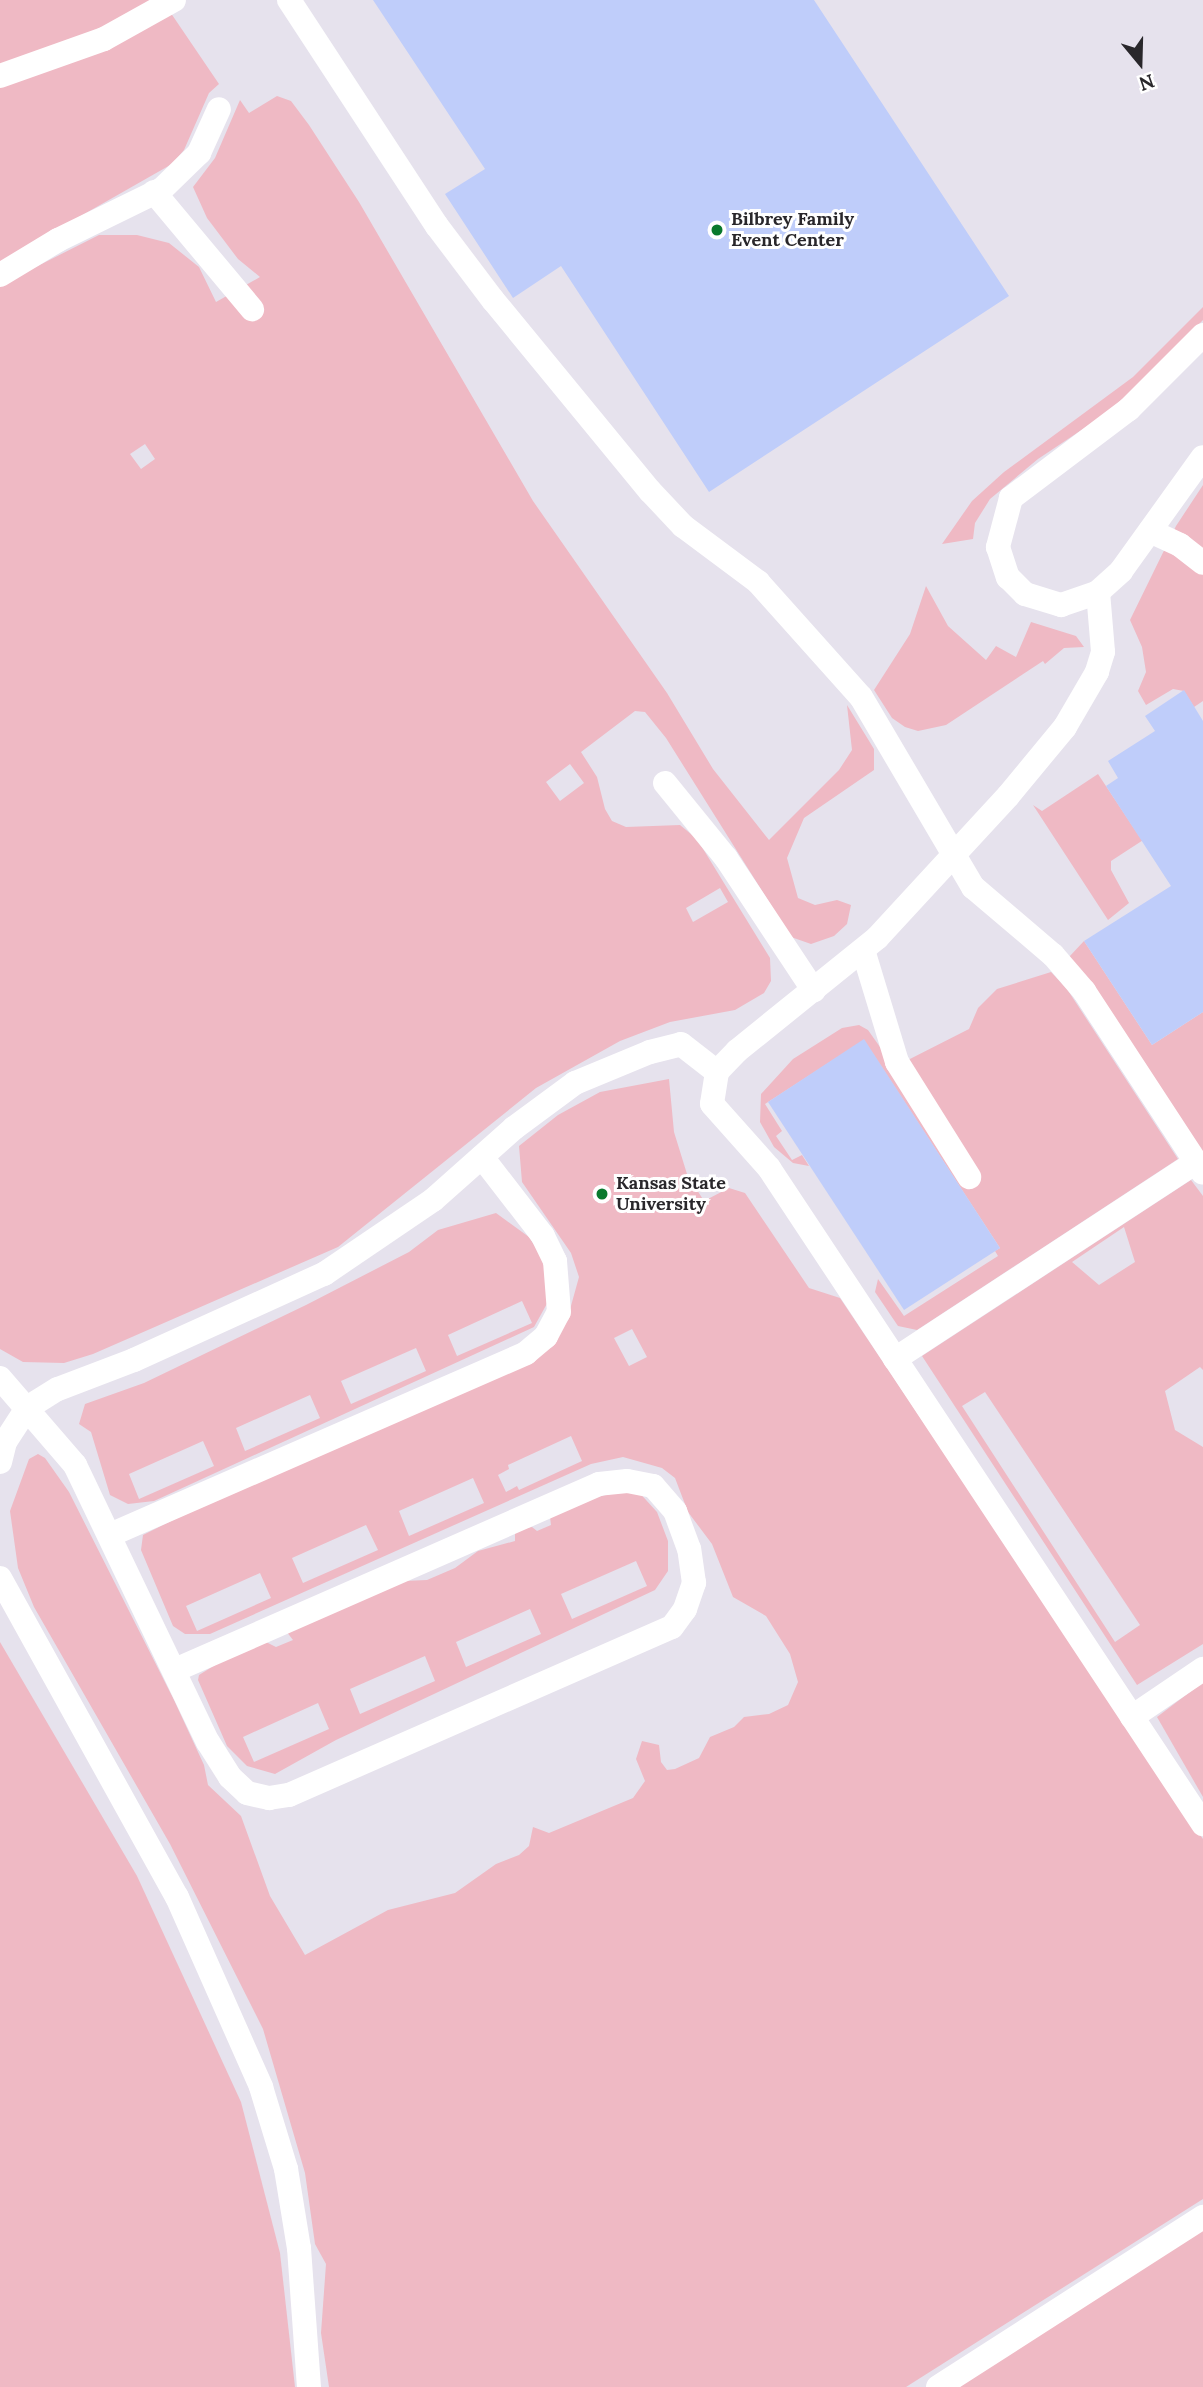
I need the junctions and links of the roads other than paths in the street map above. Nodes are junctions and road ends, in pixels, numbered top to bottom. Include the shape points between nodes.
1 (174, 0) edge
2 (289, 0) edge
3 (0, 76) edge
4 (219, 110) dead end
5 (154, 192) junction
6 (0, 275) edge
7 (252, 309) dead end
8 (1203, 335) edge
9 (1203, 457) edge
10 (1150, 531) junction
11 (1203, 563) edge
12 (1098, 592) junction
13 (665, 783) dead end
14 (951, 855) junction
15 (863, 950) junction
16 (814, 991) junction
17 (717, 1072) junction
18 (482, 1157) junction
19 (1199, 1168) edge
20 (969, 1177) dead end
21 (895, 1359) junction
22 (0, 1378) edge
23 (27, 1408) junction
24 (0, 1462) edge
25 (110, 1535) junction
26 (0, 1578) edge
27 (1203, 1669) edge
28 (174, 1670) junction
29 (1132, 1717) junction
30 (1203, 1824) edge
31 (1203, 2217) edge
32 (309, 2387) edge
33 (938, 2387) edge

1 - 3 lane via 104,39
2 - 14 lane via 437,226 548,370 658,500 683,526 758,582 861,698
4 - 5 lane via 187,169
5 - 6 lane
5 - 7 lane
8 - 12 lane via 1129,409 1011,498 998,547 1008,577 1020,591 1061,605
9 - 10 lane
10 - 11 lane via 1180,545
10 - 12 lane via 1121,571
12 - 14 lane via 1103,652 1082,701 1008,796
13 - 16 lane via 726,858
14 - 15 lane
14 - 19 lane via 973,887 1053,955 1084,991
15 - 16 lane
15 - 20 lane via 897,1062
16 - 17 lane via 772,1019
17 - 18 lane via 681,1044 650,1052 575,1083
17 - 21 lane via 712,1104 768,1168
18 - 23 lane via 433,1200 324,1274 134,1360 58,1389
18 - 25 lane via 543,1236 555,1261 559,1312 546,1336 526,1353
19 - 21 lane
21 - 29 lane
22 - 23 lane
23 - 24 lane via 5,1442
23 - 25 lane via 75,1465
25 - 28 lane
26 - 32 lane via 177,1898 261,2087 286,2169 299,2248
27 - 29 lane
28 - 28 lane via 599,1484 627,1480 653,1486 675,1511 690,1549 694,1583 685,1609 672,1627 289,1795 269,1798 247,1793 230,1777
29 - 30 lane
31 - 33 lane

